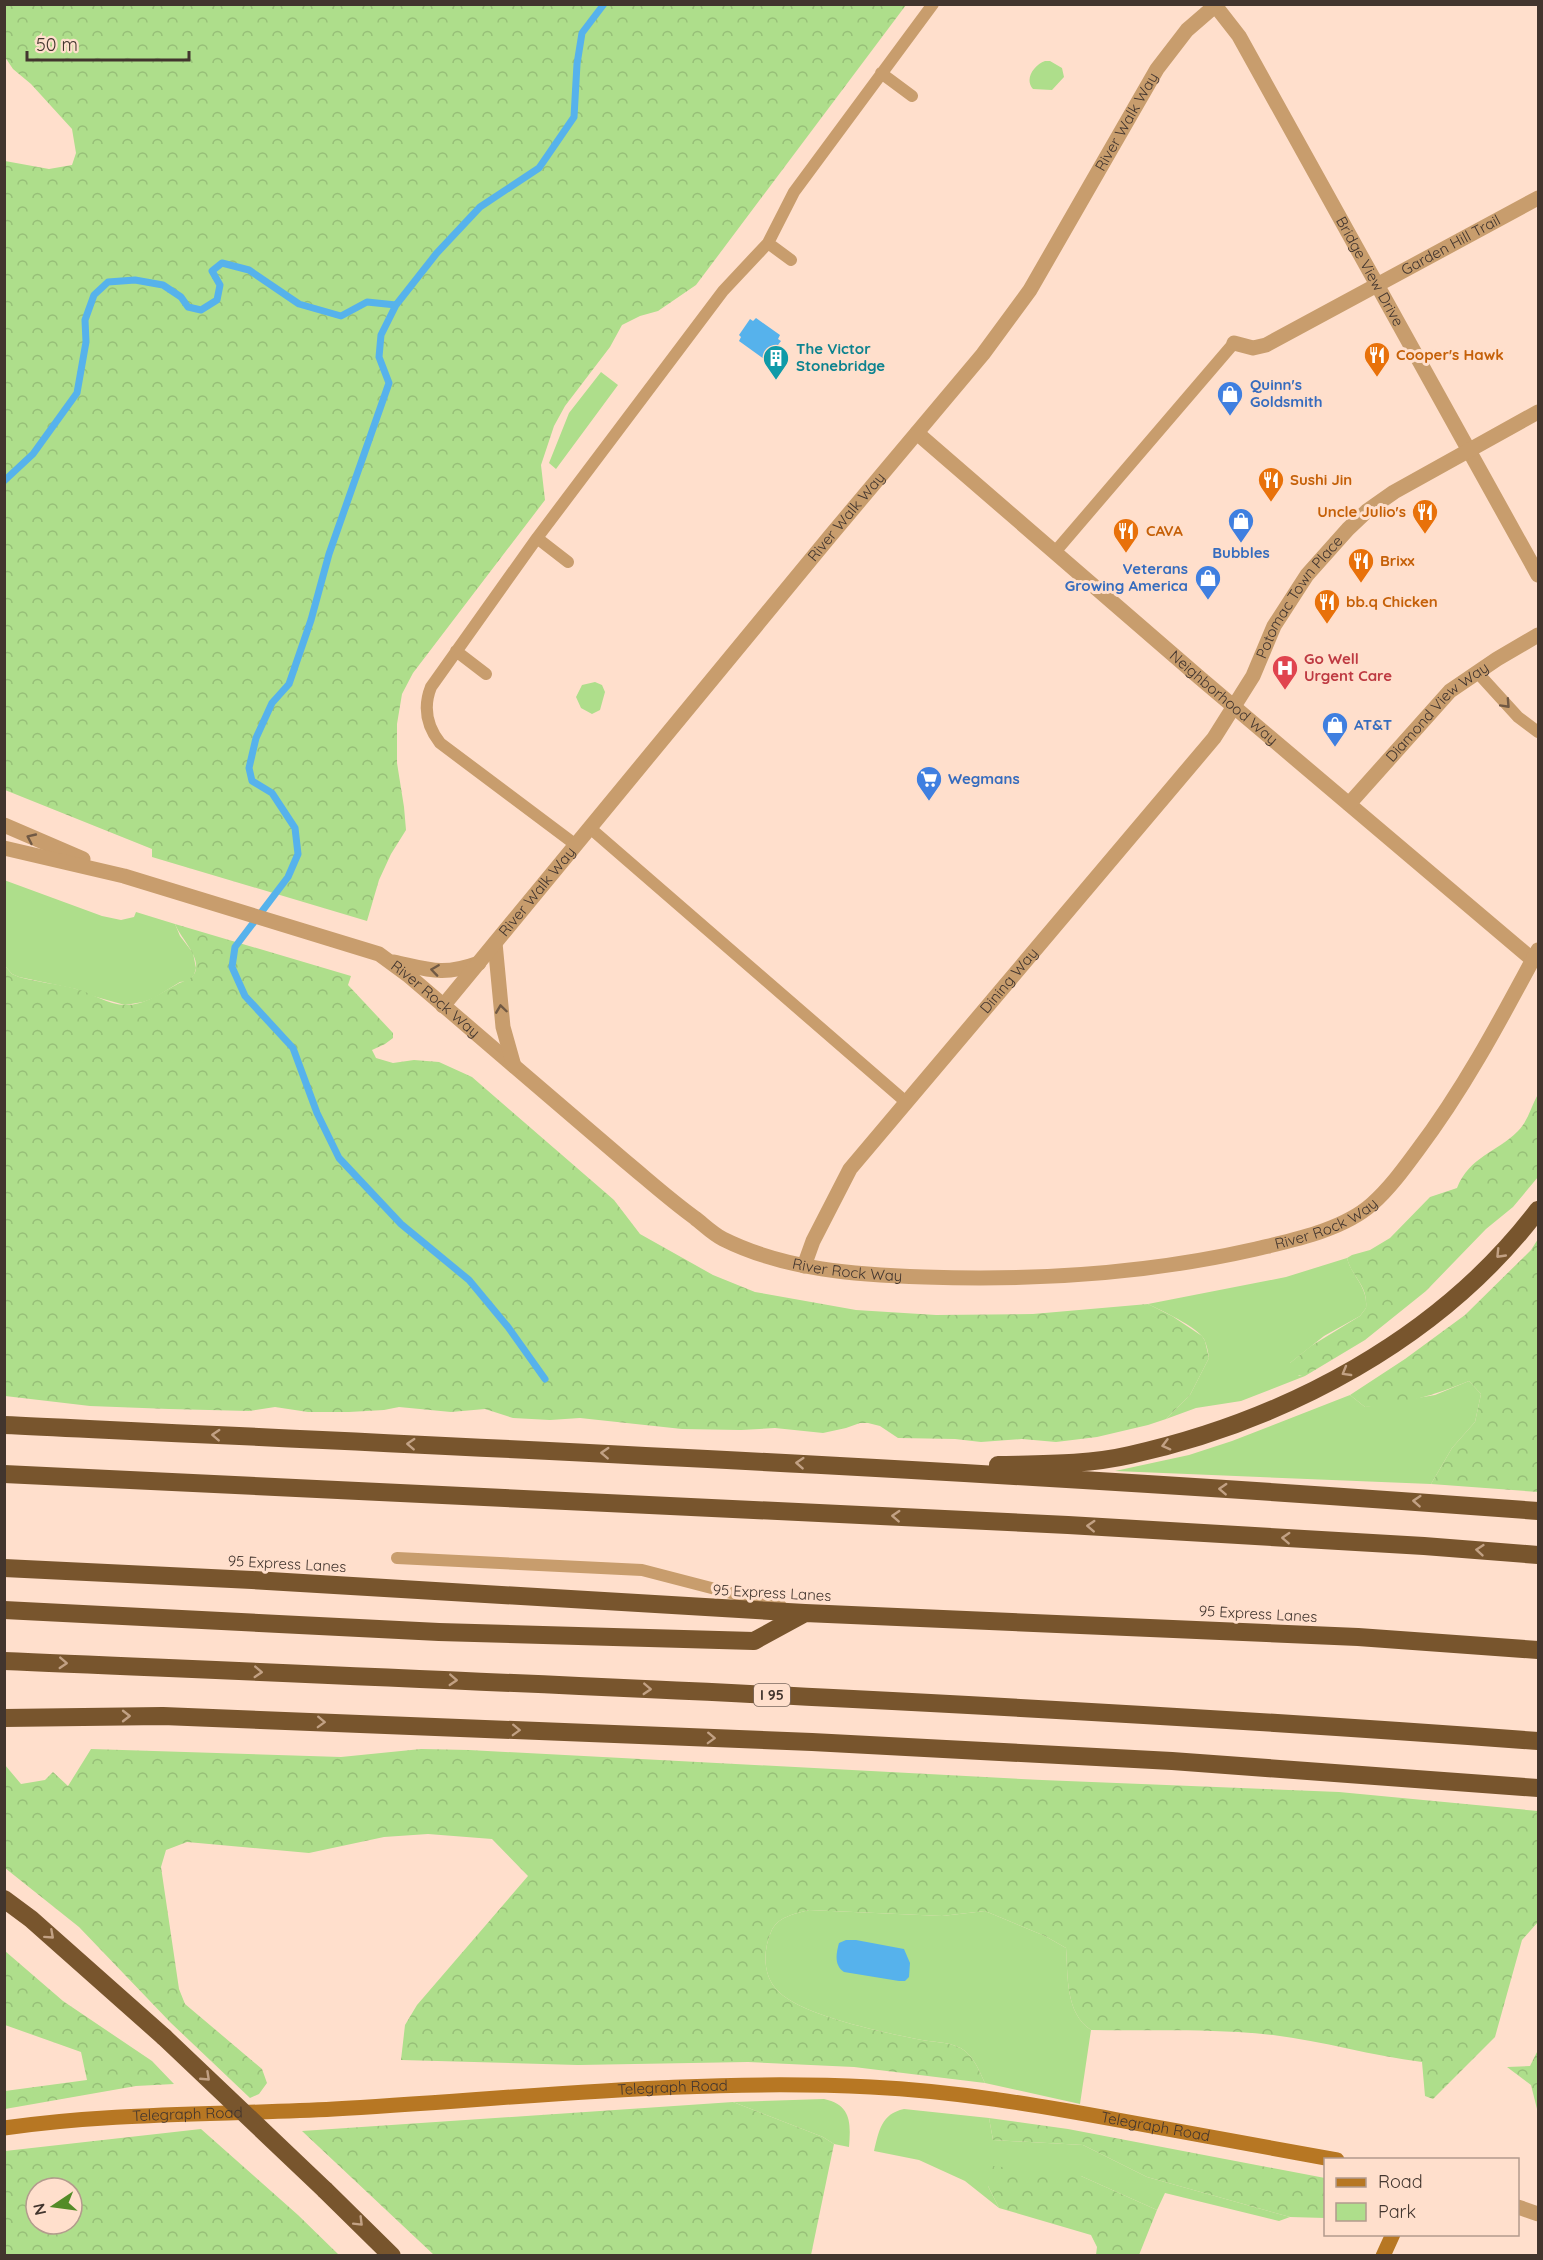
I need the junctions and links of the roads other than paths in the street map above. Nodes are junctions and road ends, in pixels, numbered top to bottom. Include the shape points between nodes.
1 (933, 4) edge
2 (1215, 5) edge
3 (881, 73) junction
4 (912, 96) dead end
5 (1539, 198) edge
6 (768, 243) junction
7 (791, 260) dead end
8 (1378, 286) junction
9 (1234, 343) joint
10 (1539, 412) edge
11 (917, 433) junction
12 (1469, 451) junction
13 (537, 538) junction
14 (1055, 552) junction
15 (568, 562) dead end
16 (1539, 575) edge
17 (1539, 635) edge
18 (456, 651) junction
19 (1477, 672) junction
20 (486, 674) dead end
21 (1234, 706) junction
22 (1539, 732) edge
23 (1348, 804) junction
24 (4, 825) edge
25 (590, 828) junction
26 (576, 845) junction
27 (4, 848) edge
28 (124, 876) junction
29 (495, 943) junction
30 (1536, 955) edge
31 (385, 958) junction
32 (479, 963) junction
33 (443, 1006) junction
34 (514, 1066) junction
35 (906, 1102) junction
36 (1539, 1210) edge
37 (804, 1266) junction
38 (4, 1425) edge
39 (858, 1467) junction
40 (4, 1474) edge
41 (1539, 1510) edge
42 (1539, 1555) edge
43 (397, 1558) dead end
44 (4, 1568) edge
45 (4, 1610) edge
46 (805, 1613) junction
47 (1539, 1650) edge
48 (4, 1661) edge
49 (4, 1718) edge
50 (1539, 1742) edge
51 (1539, 1788) edge
52 (4, 1899) edge
53 (4, 2128) edge
54 (1326, 2158) edge
55 (1519, 2207) edge
56 (1539, 2214) edge
57 (1393, 2236) edge
58 (392, 2256) edge
59 (1383, 2256) edge

1 - 3 lane
2 - 8 street, Bridge View Drive via 1239,36
2 - 11 street, River Walk Way via 1187,30 1157,69 1030,290
3 - 4 lane
3 - 6 lane via 794,192
5 - 8 street, Garden Hill Trail
6 - 7 lane
6 - 13 lane via 723,291
8 - 9 street, Garden Hill Trail via 1266,345 1253,348
8 - 12 street, Bridge View Drive
9 - 14 lane
10 - 12 street, Potomac Town Place
11 - 14 street, Neighborhood Way
11 - 25 street, River Walk Way
12 - 16 street, Bridge View Drive
12 - 21 street, Potomac Town Place via 1394,492 1347,529 1307,575 1274,626 1253,676
13 - 15 lane
13 - 18 lane
14 - 21 street, Neighborhood Way
17 - 19 street, Diamond View Way
18 - 20 lane
18 - 26 lane via 427,696 427,719 434,736 447,750
19 -> 22 lane via 1518,717
19 - 23 street, Diamond View Way via 1450,691
21 - 23 street, Neighborhood Way
21 - 35 street, Dining Way via 1201,755
23 - 30 street, Neighborhood Way
28 -> 24 street, River Rock Way
25 - 26 street, River Walk Way
25 - 35 lane
26 - 29 street, River Walk Way
27 - 28 street, River Rock Way
28 - 31 street, River Rock Way
29 - 32 street, River Walk Way
34 -> 29 street via 504,1028
30 - 37 street, River Rock Way via 1458,1093 1406,1165 1370,1206 1324,1230 1222,1256 1067,1277 888,1276
32 -> 31 street via 446,972
31 - 33 street, River Rock Way
32 - 33 street, River Walk Way
33 - 34 street, River Rock Way
34 - 37 street, River Rock Way via 720,1238
35 - 37 street, Dining Way via 850,1169
36 -> 39 highway via 1482,1274 1440,1311 1343,1374 1271,1411 1200,1436 1101,1459
39 -> 38 highway
41 -> 39 highway
42 -> 40 highway via 1068,1525
43 - 46 lane via 642,1570
44 - 46 highway, 95 Express Lanes
45 - 46 highway via 439,1632 754,1641
46 - 47 highway, 95 Express Lanes via 1358,1637
48 -> 50 highway, I 95 via 800,1696
49 -> 51 highway via 163,1716 812,1742 1172,1761
52 -> 58 highway, bridge via 164,2037
53 - 54 street, Telegraph Road via 103,2116 299,2111 774,2084 960,2095
55 - 56 street
57 - 59 street

